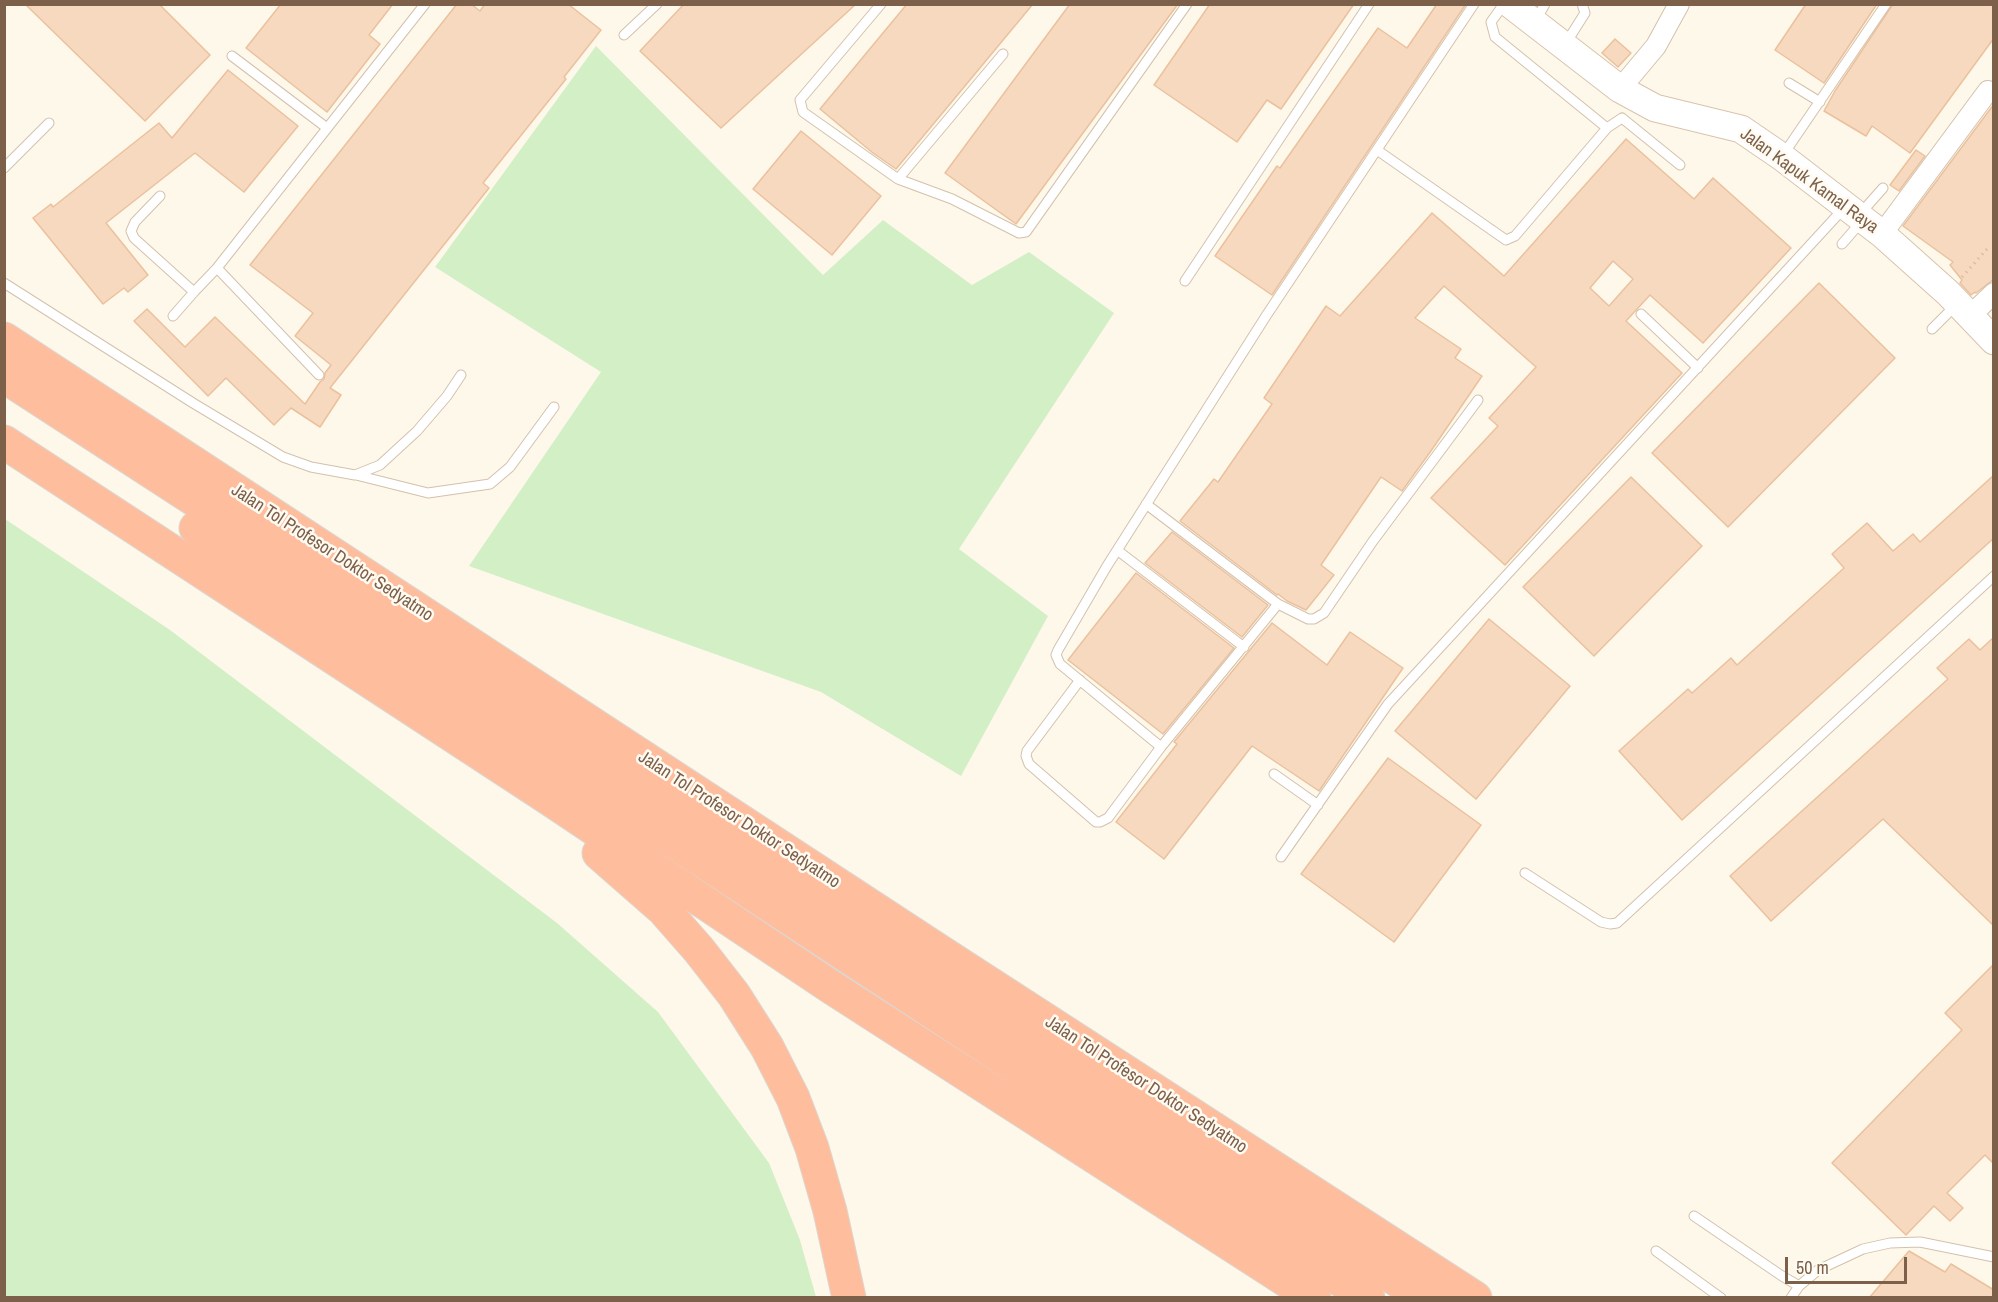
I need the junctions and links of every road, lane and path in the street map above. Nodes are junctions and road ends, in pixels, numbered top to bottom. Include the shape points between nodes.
1 (425, 4) edge
2 (657, 4) edge
3 (881, 4) edge
4 (1187, 4) edge
5 (1369, 4) edge
6 (1474, 4) edge
7 (1504, 4) edge
8 (1510, 4) edge
9 (1582, 4) edge
10 (1679, 4) edge
11 (1886, 4) edge
12 (1540, 13) edge
13 (624, 35) dead end
14 (1564, 45) junction
15 (1003, 54) dead end
16 (232, 56) dead end
17 (1789, 82) dead end
18 (1620, 88) junction
19 (1988, 91) dead end
20 (1820, 102) junction
21 (49, 123) dead end
22 (327, 128) junction
23 (1607, 128) junction
24 (1377, 150) junction
25 (1782, 158) junction
26 (1680, 165) dead end
27 (4, 168) edge
28 (898, 179) junction
29 (1883, 189) dead end
30 (160, 196) dead end
31 (1862, 219) junction
32 (1842, 244) dead end
33 (1987, 249) dead end
34 (217, 268) junction
35 (1185, 281) dead end
36 (4, 283) edge
37 (194, 292) junction
38 (1994, 293) edge
39 (1962, 300) junction
40 (1641, 314) dead end
41 (173, 315) dead end
42 (1932, 329) dead end
43 (4, 339) edge
44 (1994, 341) edge
45 (1698, 368) junction
46 (319, 375) dead end
47 (461, 375) dead end
48 (4, 376) edge
49 (1478, 400) dead end
50 (4, 401) edge
51 (554, 407) dead end
52 (5, 442) edge
53 (355, 475) junction
54 (1146, 504) junction
55 (1117, 550) junction
56 (1994, 576) edge
57 (1278, 604) junction
58 (1244, 647) junction
59 (1080, 680) junction
60 (1161, 747) junction
61 (1274, 774) dead end
62 (1318, 805) junction
63 (1281, 857) dead end
64 (1525, 873) dead end
65 (1694, 1216) dead end
66 (1656, 1251) dead end
67 (1994, 1257) edge
68 (1799, 1286) junction
69 (849, 1298) edge
70 (1314, 1298) edge
71 (1368, 1298) edge
72 (1425, 1298) edge
73 (1475, 1298) edge
74 (1721, 1298) edge
75 (1791, 1298) edge

1 - 22 lane
2 - 13 lane
3 - 28 lane via 800,100 803,112
4 - 28 lane via 1026,232 1019,233 952,199
5 - 35 lane
6 - 24 lane
7 - 23 lane via 1491,22 1495,37
8 - 12 main road, Jalan Kapuk Kamal Raya
9 - 14 lane via 1585,13
10 - 18 street via 1656,46
11 - 20 lane
12 - 14 main road, Jalan Kapuk Kamal Raya
14 - 18 main road, Jalan Kapuk Kamal Raya
15 - 28 lane
16 - 22 lane
17 - 20 lane
18 - 25 main road, Jalan Kapuk Kamal Raya via 1655,108 1741,129
19 - 31 street
20 - 25 lane
21 - 27 lane
22 - 34 lane
23 - 24 lane via 1515,236 1506,240
23 - 26 lane via 1622,118
24 - 54 lane
25 - 31 main road, Jalan Kapuk Kamal Raya
29 - 31 lane
30 - 37 lane via 131,231
31 - 32 lane
31 - 39 main road, Jalan Kapuk Kamal Raya
31 - 45 lane
33 - 39 path
34 - 37 lane
34 - 46 lane
36 - 53 lane via 283,457
37 - 41 lane
38 - 39 street
39 - 42 lane
39 - 44 main road, Jalan Kapuk Kamal Raya
40 - 45 lane
43 - 73 highway, Jalan Tol Profesor Doktor Sedyatmo
45 - 62 lane via 1388,705
47 - 53 lane via 410,438 380,465
48 - 72 highway, Jalan Tol Profesor Doktor Sedyatmo
49 - 57 lane via 1324,613 1308,619
50 - 71 highway
51 - 53 lane via 510,467 490,484 428,493
52 - 69 highway via 571,830 663,909 734,995 793,1098 830,1211
52 - 70 highway via 831,987
54 - 55 lane
54 - 57 lane
55 - 58 lane
55 - 59 lane via 1056,655 1060,664
56 - 64 lane via 1617,923 1601,922
57 - 58 lane
58 - 60 lane
59 - 60 lane
59 - 60 lane via 1026,756 1029,764 1096,822 1108,818
61 - 62 lane
62 - 63 lane
65 - 68 lane
66 - 74 lane
67 - 68 lane via 1920,1242 1890,1243 1863,1249 1818,1270
68 - 75 lane

